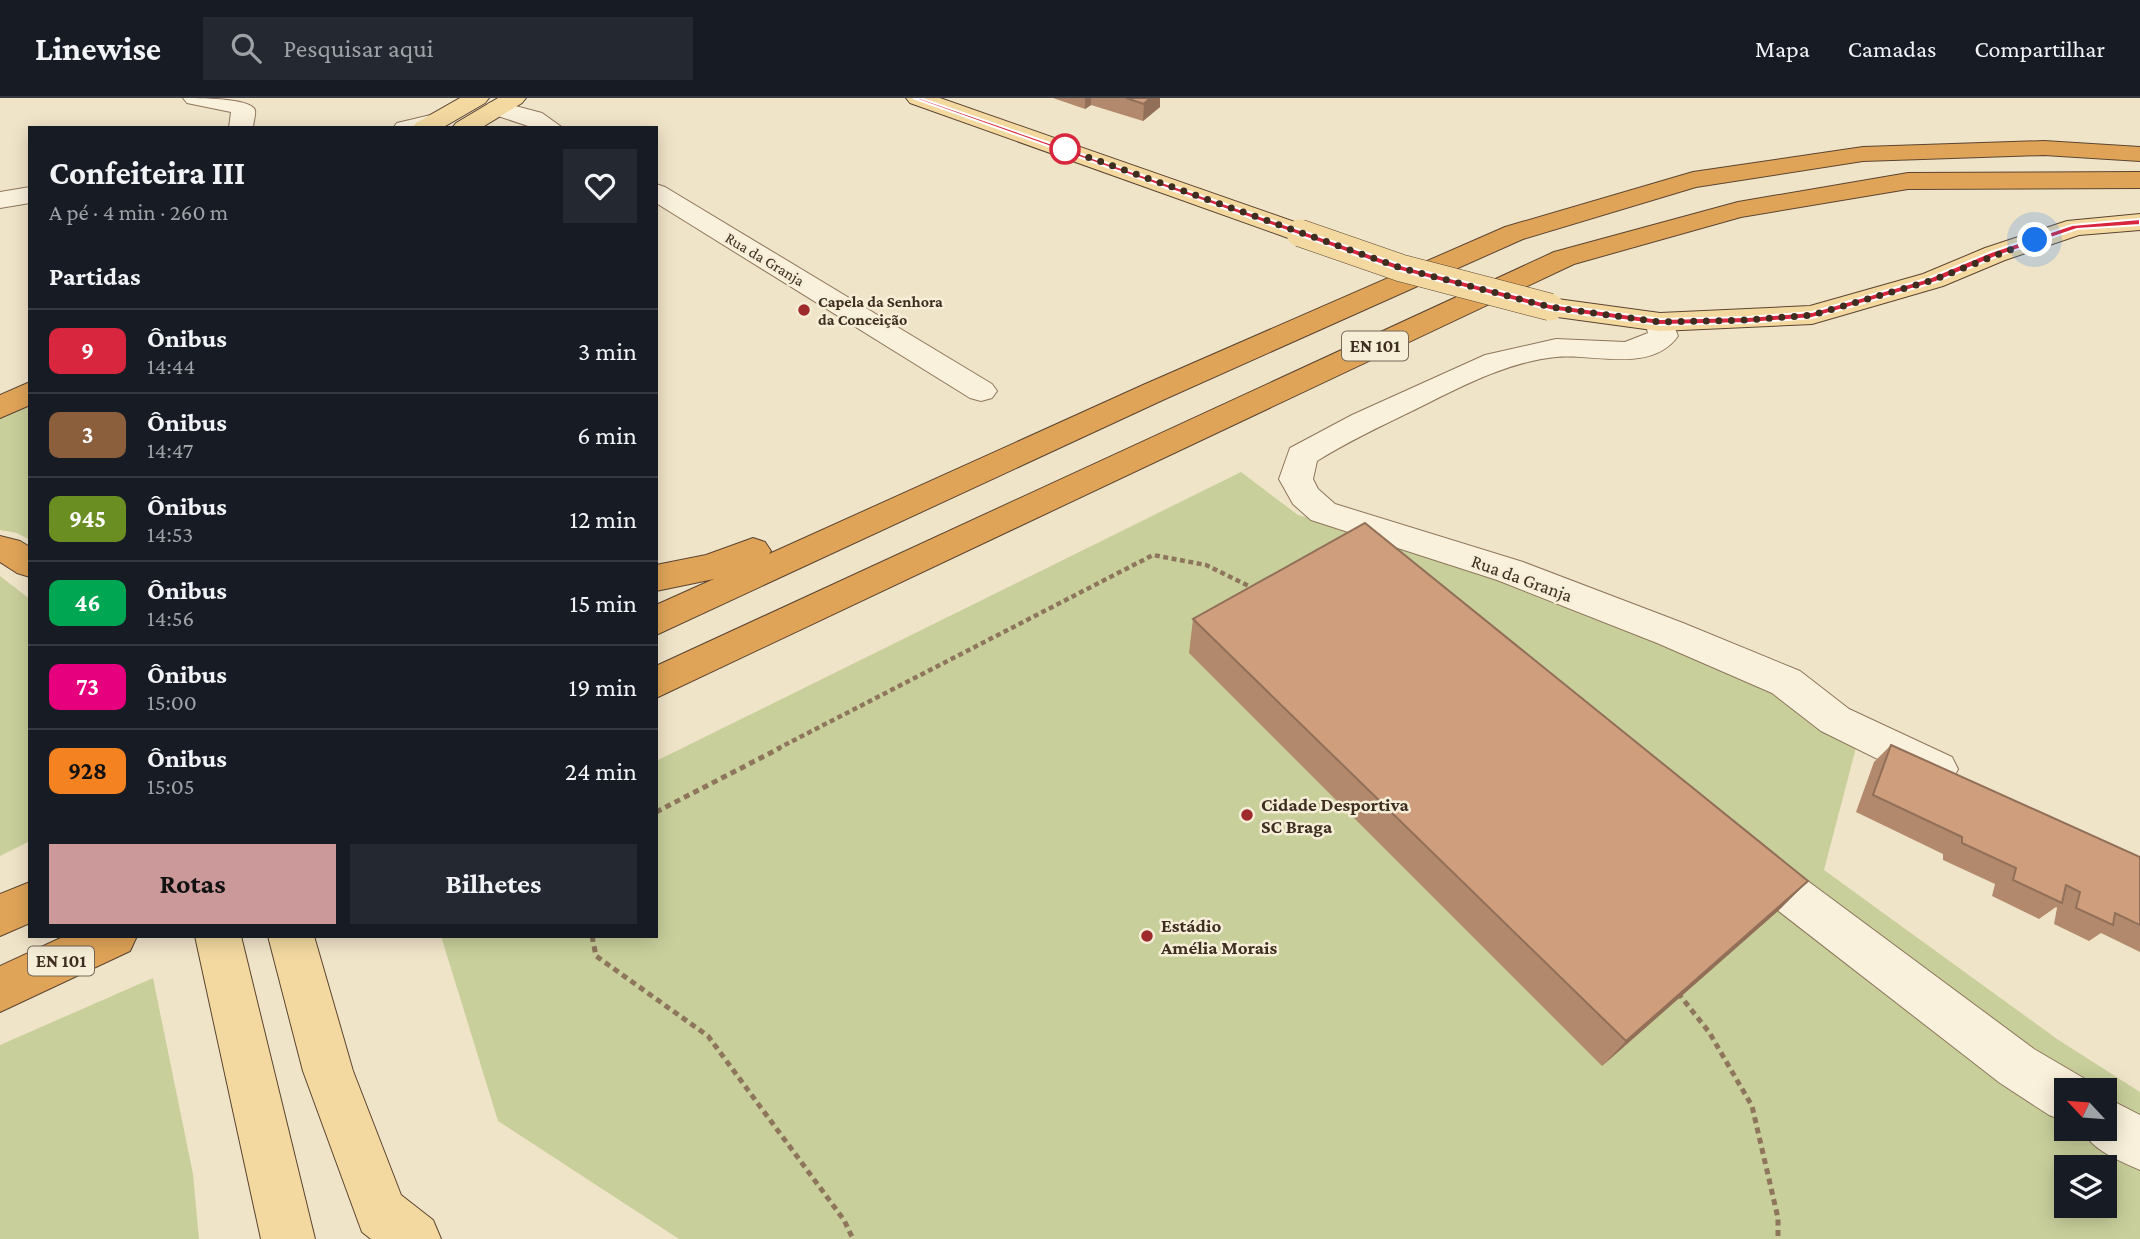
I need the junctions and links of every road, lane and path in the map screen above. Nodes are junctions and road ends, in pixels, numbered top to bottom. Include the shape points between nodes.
1 (195, 98) edge
2 (918, 98) edge
3 (496, 101) edge
4 (430, 124) edge
5 (242, 126) edge
6 (466, 126) edge
7 (548, 126) edge
8 (2140, 153) edge
9 (2140, 180) edge
10 (658, 193) edge
11 (28, 195) edge
12 (0, 200) edge
13 (2140, 222) edge
14 (1660, 322) junction
15 (981, 391) dead end
16 (1154, 392) junction
17 (28, 393) edge
18 (0, 408) edge
19 (0, 549) edge
20 (28, 563) edge
21 (658, 578) edge
22 (1265, 595) edge
23 (658, 620) edge
24 (658, 682) edge
25 (1965, 782) edge
26 (658, 811) edge
27 (1751, 864) edge
28 (110, 938) edge
29 (218, 938) edge
30 (292, 938) edge
31 (592, 938) edge
32 (2, 989) edge
33 (1677, 992) edge
34 (2054, 1089) edge
35 (2118, 1130) edge
36 (2140, 1144) edge
37 (288, 1239) edge
38 (414, 1239) edge
39 (853, 1239) edge
40 (1778, 1239) edge

1 - 5 street via 228,102 243,110
2 - 14 main road, bridge via 1401,268 1550,307
3 - 4 main road
3 - 6 main road
3 - 7 street
8 - 16 highway, EN 101 via 2044,148 1863,154 1693,180 1514,233
9 - 24 highway, EN 101 via 1908,181 1738,210 1564,258
10 - 15 street, Rua da Granja
11 - 12 street
13 - 14 main road via 2076,227 1933,280 1812,315
14 - 25 street, Rua da Granja via 1663,336 1634,352 1557,348 1528,353 1432,388 1302,456 1296,479 1305,496 1323,512 1510,571 1786,682 1835,719
16 - 21 highway via 1098,405 856,511 711,567
16 - 23 highway, EN 101
17 - 18 highway
19 - 20 highway
22 - 26 path via 1206,565 1153,555
27 - 34 street via 2017,1066
28 - 32 highway, EN 101
29 - 37 main road
30 - 38 main road via 328,1071 381,1213
31 - 39 path via 596,956 708,1036 844,1220
33 - 40 path via 1709,1032 1752,1106 1778,1218
35 - 36 street

